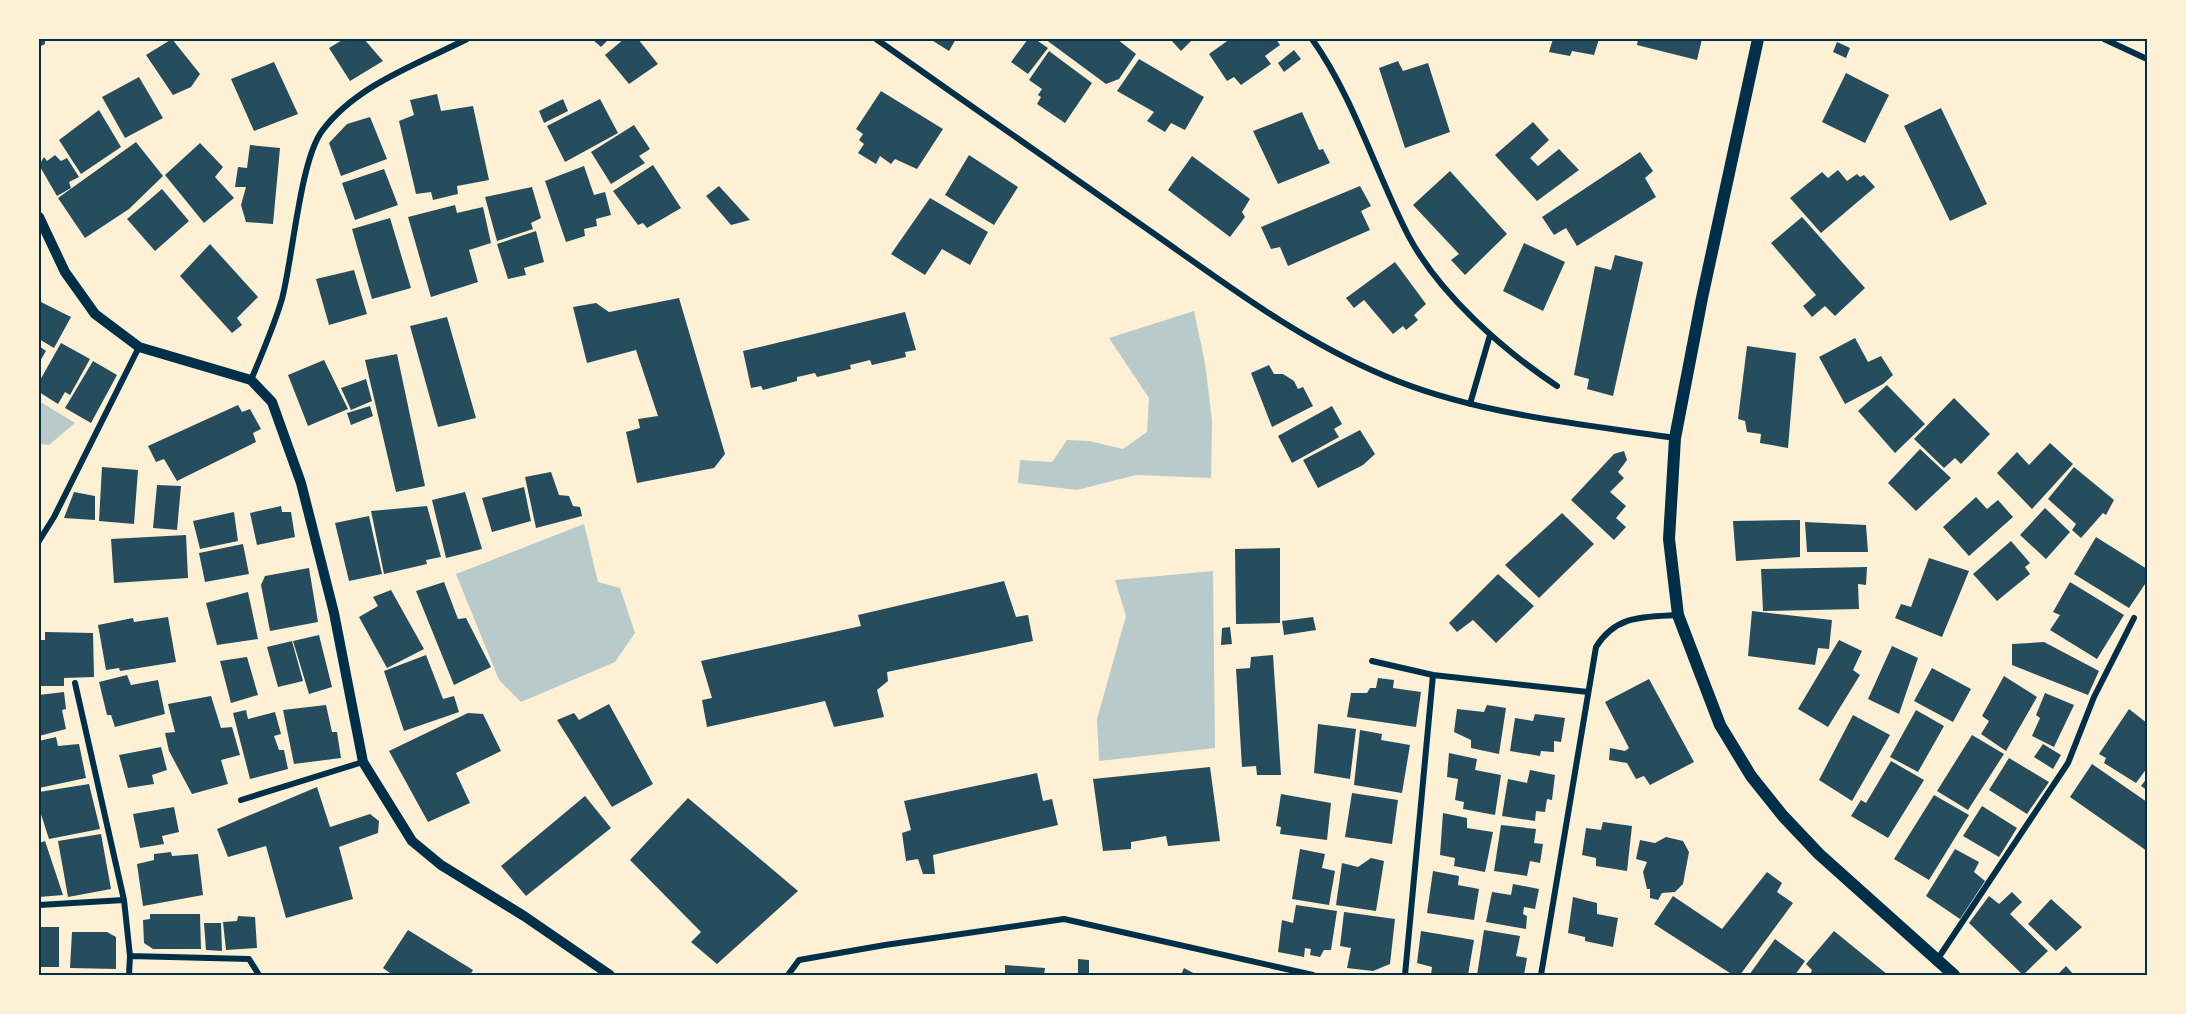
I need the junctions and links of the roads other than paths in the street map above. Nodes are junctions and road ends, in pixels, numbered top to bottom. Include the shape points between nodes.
1 (467, 39) edge
2 (876, 39) edge
3 (1312, 39) edge
4 (1758, 39) edge
5 (2104, 39) edge
6 (2147, 59) edge
7 (41, 226) edge
8 (1490, 335) junction
9 (140, 347) junction
10 (251, 380) junction
11 (1557, 386) dead end
12 (1470, 404) junction
13 (1675, 438) junction
14 (39, 541) edge
15 (1678, 615) junction
16 (2134, 618) dead end
17 (1372, 661) dead end
18 (1433, 675) junction
19 (75, 683) dead end
20 (1588, 692) junction
21 (363, 762) junction
22 (241, 800) dead end
23 (124, 900) junction
24 (39, 905) edge
25 (130, 956) junction
26 (1937, 960) junction
27 (129, 975) edge
28 (259, 975) edge
29 (610, 975) edge
30 (788, 975) edge
31 (1313, 975) edge
32 (1405, 975) edge
33 (1541, 975) edge
34 (1954, 975) edge

1 - 10 street via 378,84 346,105 321,132 309,159 281,300
2 - 12 street via 1297,331 1385,376
3 - 8 street via 1346,99 1409,237 1457,300
4 - 13 main road
5 - 6 street
7 - 9 street via 65,272 95,314
8 - 11 street
8 - 12 street
9 - 10 street
9 - 14 street
10 - 21 street via 272,402 301,483 334,613
12 - 13 street
13 - 15 main road via 1669,539
15 - 20 street via 1635,618 1606,631 1596,647
15 - 26 main road via 1720,725 1751,776 1819,854
16 - 26 street via 2094,697 2068,763
17 - 18 street
18 - 20 street
18 - 32 street
19 - 23 street
20 - 33 street
21 - 22 street
21 - 29 street via 412,841 441,865
23 - 24 street
23 - 25 street
25 - 27 street
25 - 28 street via 249,959
26 - 34 main road
30 - 31 street via 799,960 1064,919

